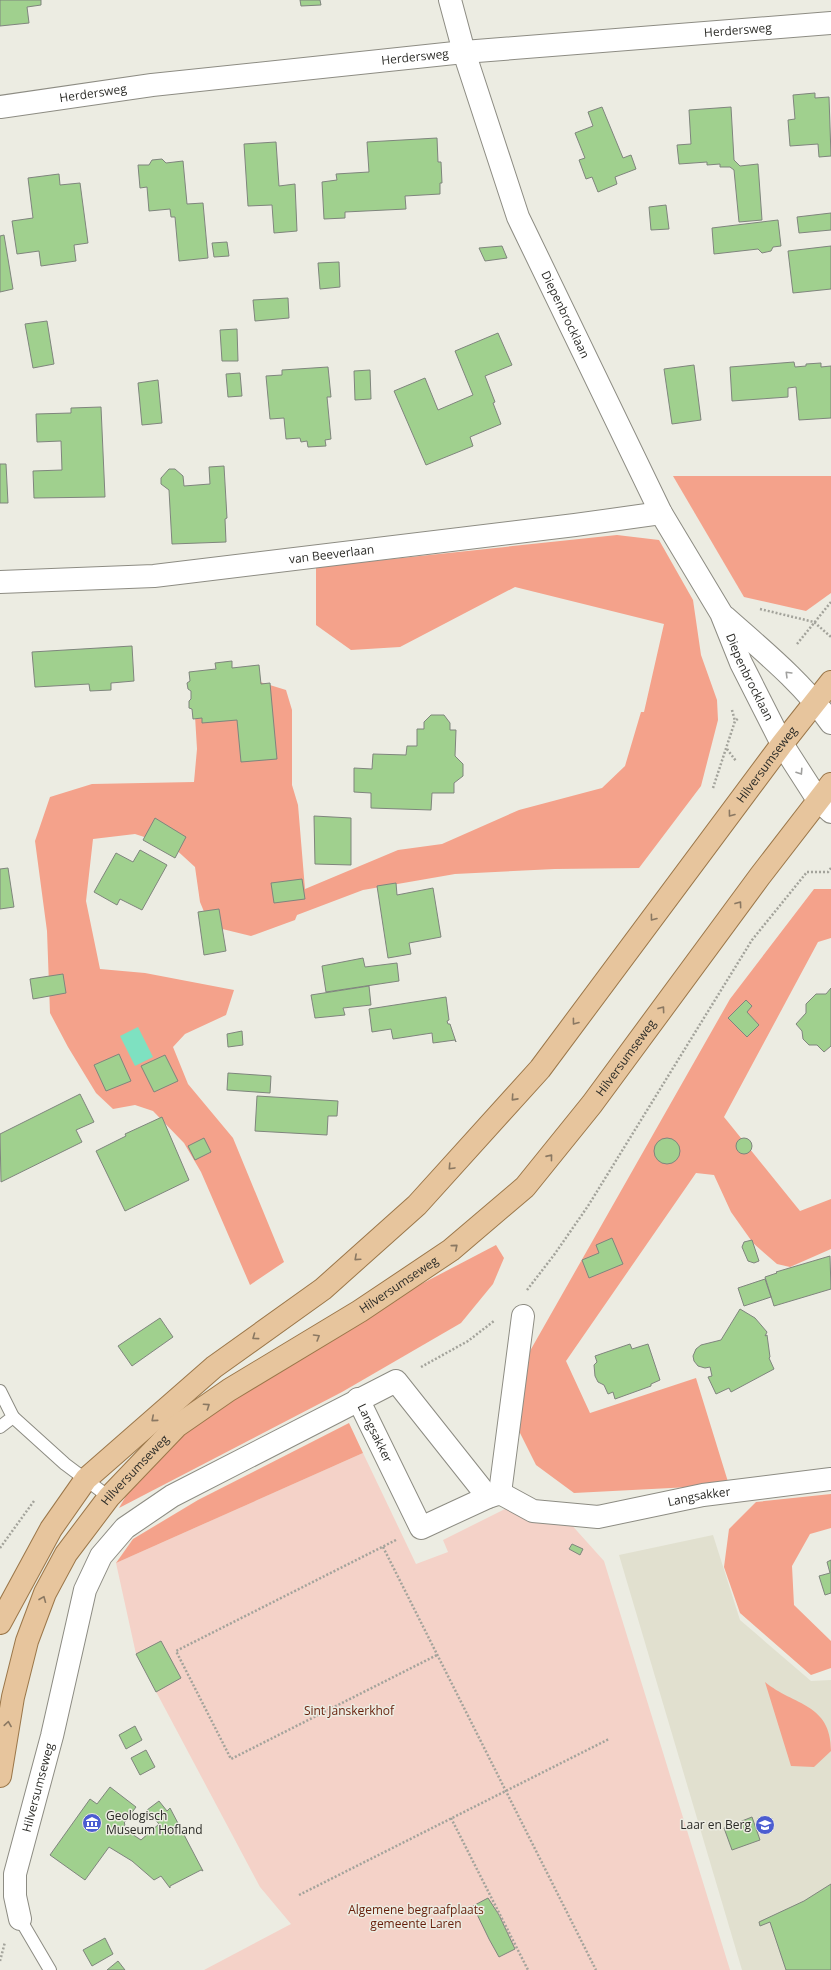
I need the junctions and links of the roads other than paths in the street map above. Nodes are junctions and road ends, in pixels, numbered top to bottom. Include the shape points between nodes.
1 (450, 0) edge
2 (831, 24) edge
3 (464, 52) junction
4 (0, 107) edge
5 (662, 513) junction
6 (0, 582) edge
7 (721, 614) junction
8 (831, 682) edge
9 (816, 702) junction
10 (831, 723) edge
11 (782, 744) junction
12 (827, 799) edge
13 (523, 1316) dead end
14 (0, 1391) edge
15 (358, 1399) junction
16 (13, 1417) junction
17 (0, 1427) edge
18 (86, 1479) junction
19 (831, 1479) edge
20 (494, 1495) junction
21 (109, 1497) junction
22 (0, 1623) edge
23 (0, 1776) edge
24 (7, 1872) edge
25 (20, 1919) joint
26 (50, 1970) edge

1 - 3 street, Diepenbrocklaan
2 - 3 street, Herdersweg
3 - 4 street, Herdersweg via 152,84
3 - 5 street, Diepenbrocklaan via 518,218
5 - 6 street, van Beeverlaan via 154,576
5 - 7 street, Diepenbrocklaan
9 -> 7 street, Diepenbrocklaan
7 - 11 street, Diepenbrocklaan via 741,663
8 - 9 main road, Hilversumseweg
9 - 10 street, Diepenbrocklaan
9 - 11 main road, Hilversumseweg
11 -> 12 street, Diepenbrocklaan
11 -> 18 main road, Hilversumseweg via 540,1069 417,1204 323,1289 214,1367
21 -> 12 main road, Hilversumseweg via 177,1426 229,1390 360,1311 451,1250 525,1187 592,1104 760,876
13 - 20 street
14 - 16 lane
15 - 20 street, Langsakker via 396,1381
15 - 20 street, Langsakker via 421,1528
15 - 24 street, Hilversumseweg via 172,1496 125,1528 101,1556 85,1590 52,1736
16 - 17 lane
16 - 18 lane
18 - 21 lane
18 - 22 main road, Hilversumseweg via 51,1529
19 - 20 street, Langsakker via 702,1495 598,1517 533,1511
23 -> 21 main road, Hilversumseweg via 14,1690 27,1641 45,1593 66,1554
24 - 25 street, Hilversumseweg
25 - 26 lane

